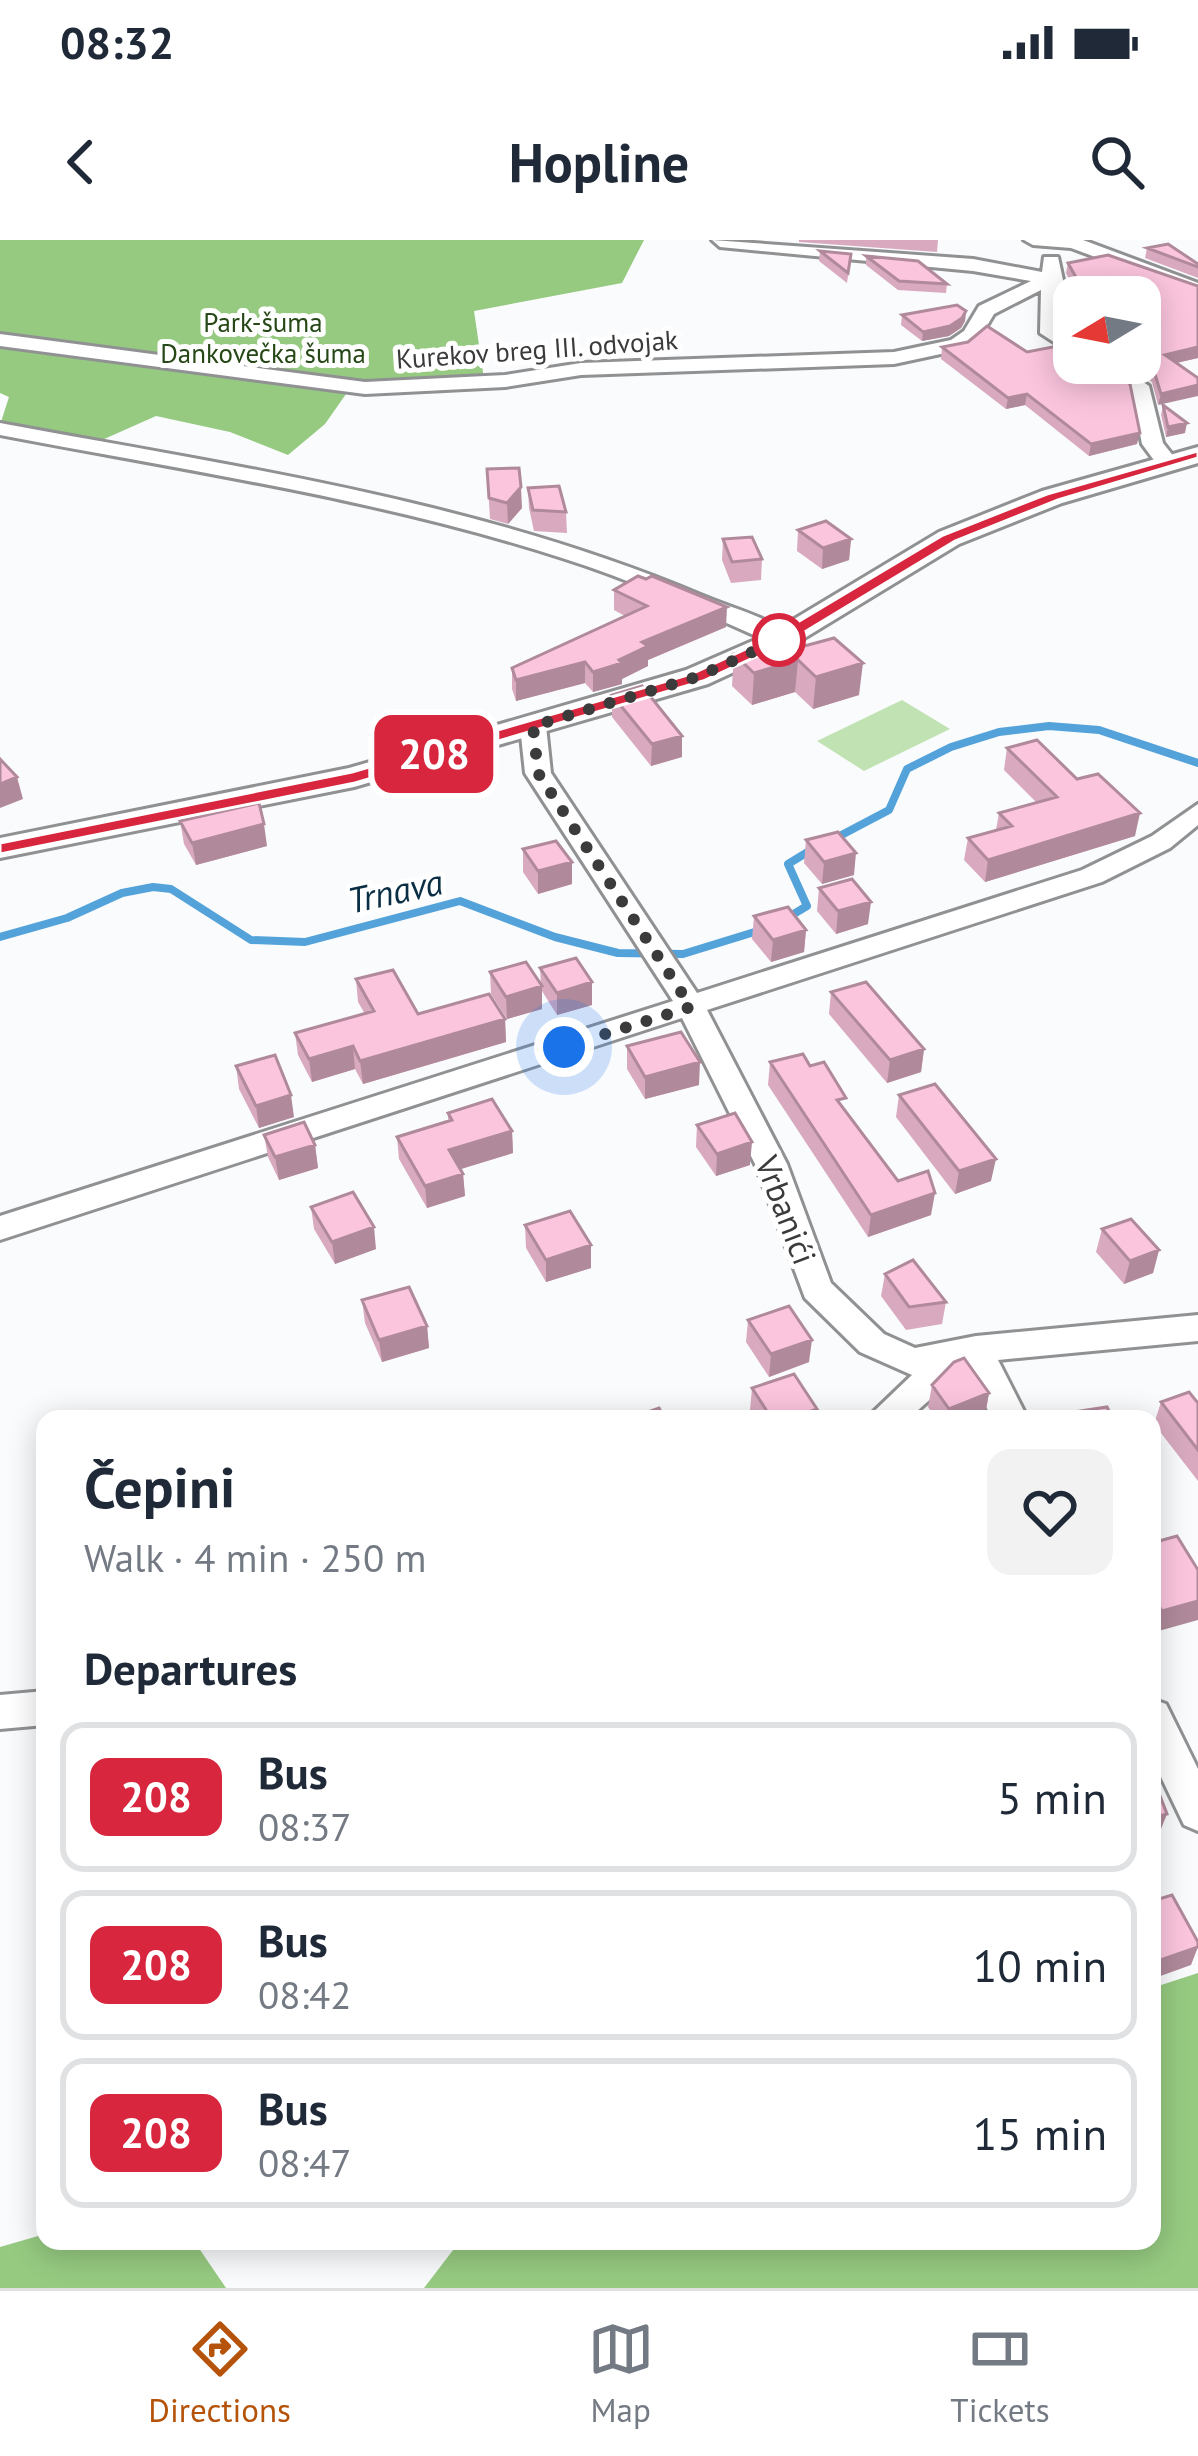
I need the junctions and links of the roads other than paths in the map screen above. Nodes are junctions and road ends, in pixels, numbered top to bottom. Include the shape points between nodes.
1 (720, 242) edge
2 (1038, 242) edge
3 (1053, 278) edge
4 (1053, 280) edge
5 (1053, 280) edge
6 (1198, 289) edge
7 (1053, 293) edge
8 (1053, 335) edge
9 (0, 340) edge
10 (1133, 384) edge
11 (0, 429) edge
12 (1198, 455) edge
13 (1167, 461) junction
14 (782, 639) junction
15 (533, 726) junction
16 (1198, 812) edge
17 (0, 848) edge
18 (691, 1007) junction
19 (0, 1228) edge
20 (1198, 1328) edge
21 (976, 1349) junction
22 (934, 1358) junction
23 (895, 1410) edge
24 (1006, 1410) edge
25 (36, 1709) edge
26 (0, 1712) edge
27 (1161, 1735) edge
28 (1198, 1812) edge

1 - 4 street
2 - 3 street
2 - 6 street via 1074,243
5 - 9 street, Kurekov breg III. odvojak via 986,310 957,345 894,358 581,369 405,388
7 - 8 street
10 - 13 street via 1142,390 1153,444
11 - 14 street via 193,462 545,545
12 - 13 main road
13 - 14 main road via 949,538
14 - 15 main road via 697,677
15 - 17 main road via 355,777
15 - 18 street, Vrbanići via 538,773
16 - 18 street via 1161,842 1091,876
18 - 19 street
18 - 22 street, Vrbanići via 771,1164 817,1289 872,1343 912,1362
20 - 21 street, Vrbanići
21 - 22 street, Vrbanići
21 - 24 street
22 - 23 street via 932,1378
25 - 26 street
27 - 28 street

